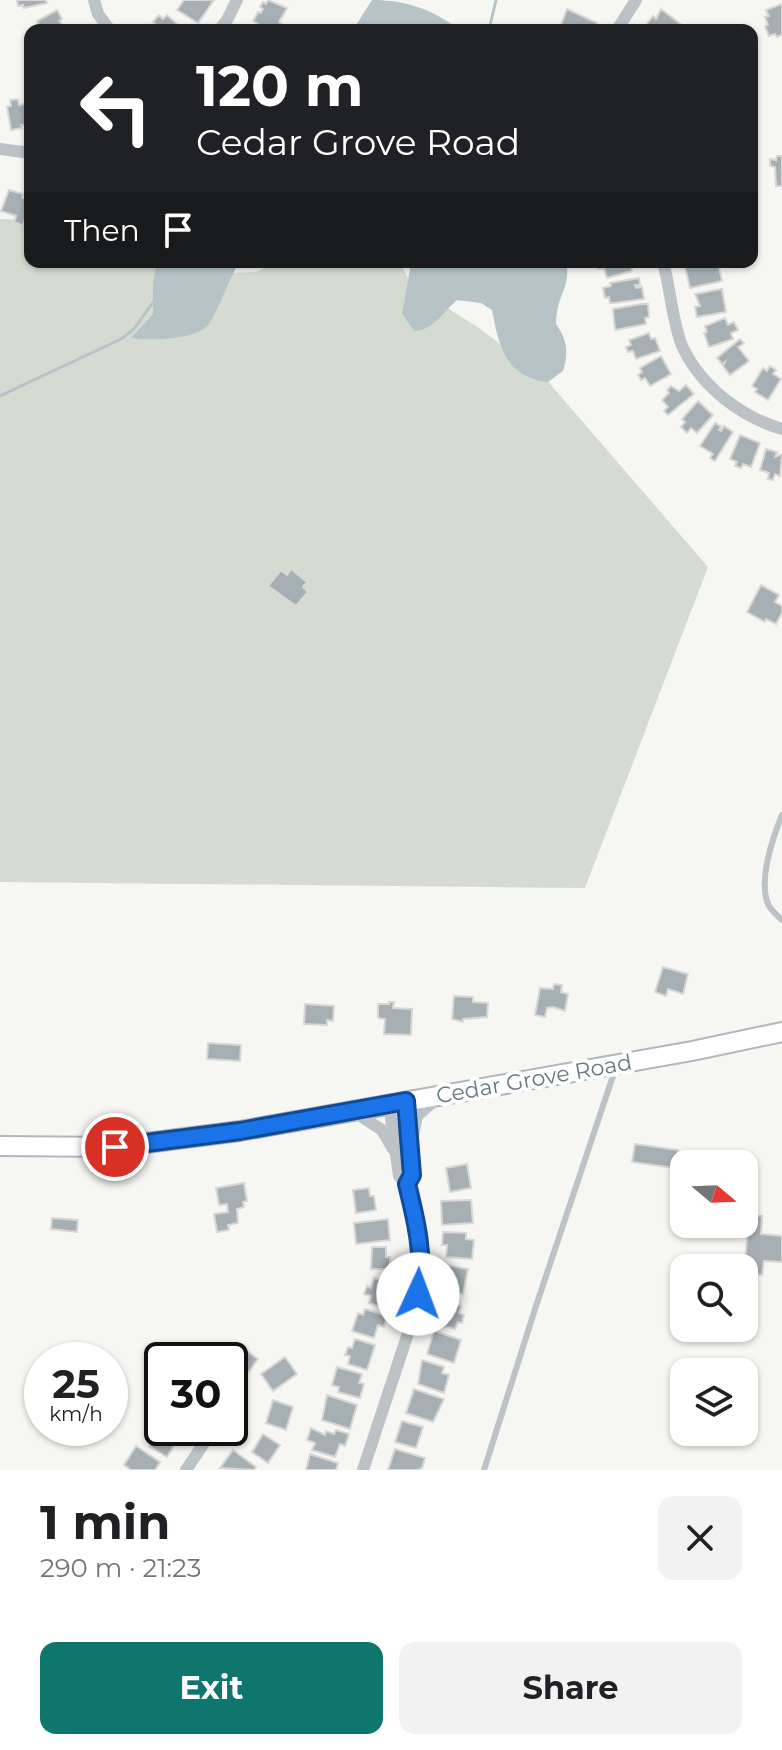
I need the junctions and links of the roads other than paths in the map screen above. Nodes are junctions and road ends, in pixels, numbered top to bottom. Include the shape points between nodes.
1 (94, 0) edge
2 (237, 0) edge
3 (636, 0) edge
4 (106, 24) edge
5 (224, 24) edge
6 (621, 24) edge
7 (0, 149) edge
8 (24, 152) edge
9 (664, 268) edge
10 (782, 429) edge
11 (782, 815) edge
12 (782, 920) edge
13 (782, 1032) edge
14 (617, 1064) junction
15 (440, 1095) junction
16 (398, 1103) junction
17 (353, 1111) junction
18 (0, 1146) edge
19 (410, 1150) junction
20 (395, 1151) junction
21 (407, 1184) junction
22 (202, 1446) edge
23 (186, 1470) edge
24 (363, 1470) edge
25 (484, 1470) edge

1 - 4 street
2 - 5 street
3 - 6 street
7 - 8 street
9 - 10 street via 682,346 702,376 736,409
11 - 12 lane via 764,891 769,907
13 - 14 main road, Cedar Grove Road
14 - 15 main road, Cedar Grove Road
14 - 25 lane
15 - 16 main road, Cedar Grove Road
15 - 19 street via 417,1116
16 - 17 main road, Cedar Grove Road
16 - 19 street
16 - 20 street
17 - 18 main road, Cedar Grove Road via 115,1147
17 - 20 street via 382,1130
19 - 21 street via 412,1175
20 - 21 street via 399,1176
21 - 24 street via 422,1276
22 - 23 street

